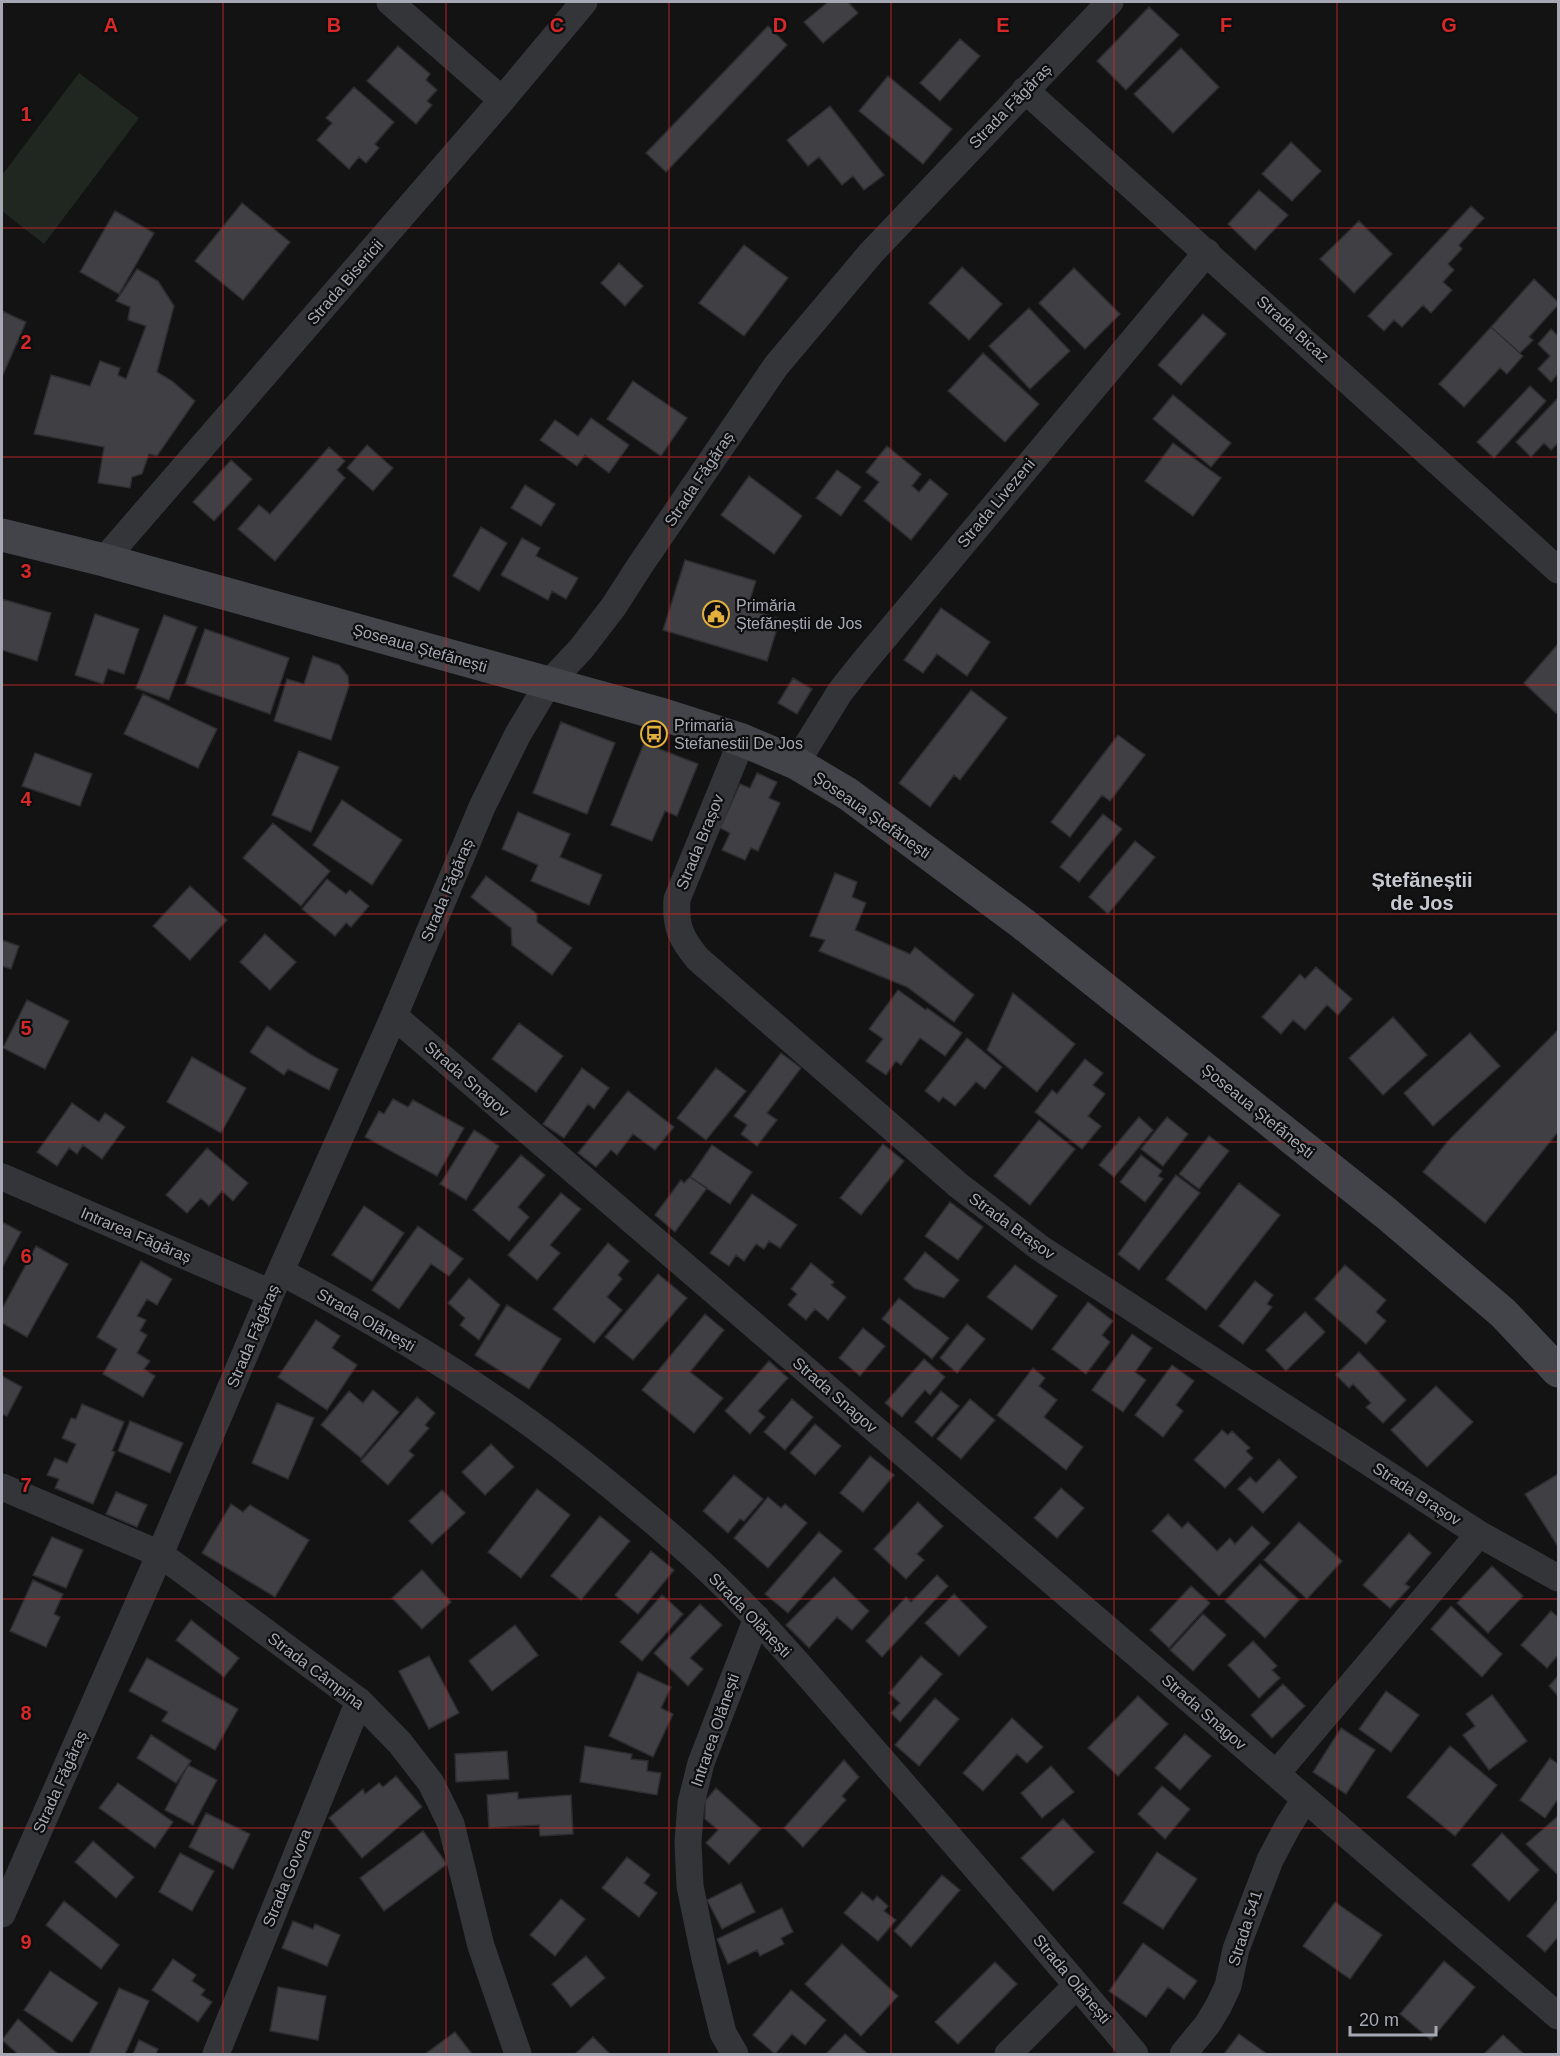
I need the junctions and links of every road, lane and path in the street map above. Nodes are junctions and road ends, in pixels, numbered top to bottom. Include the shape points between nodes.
1 (390, 2) edge
2 (584, 2) edge
3 (1110, 2) edge
4 (1025, 90) junction
5 (502, 100) junction
6 (1207, 252) junction
7 (2, 534) edge
8 (104, 560) junction
9 (1558, 570) edge
10 (548, 684) junction
11 (742, 740) junction
12 (796, 763) junction
13 (394, 1016) junction
14 (2, 1177) edge
15 (276, 1282) junction
16 (1558, 1371) edge
17 (2, 1487) edge
18 (1479, 1534) junction
19 (160, 1554) junction
20 (1558, 1578) edge
21 (757, 1618) junction
22 (358, 1701) junction
23 (1276, 1774) junction
24 (1305, 1799) junction
25 (2, 1914) edge
26 (1077, 1985) junction
27 (1558, 2016) edge
28 (216, 2055) edge
29 (518, 2055) edge
30 (735, 2055) edge
31 (1008, 2055) edge
32 (1135, 2055) edge
33 (1182, 2055) edge

1 - 5 street
2 - 5 street, Strada Bisericii
3 - 4 street, Strada Făgăraș
4 - 6 street, Strada Bicaz
4 - 10 street, Strada Făgăraș via 871,253 776,366 615,606
5 - 8 street, Strada Bisericii
6 - 9 street, Strada Bicaz
6 - 12 street, Strada Livezeni via 863,663
7 - 8 main road, Șoseaua Ștefănești
8 - 10 main road, Șoseaua Ștefănești
10 - 11 main road, Șoseaua Ștefănești
10 - 13 street, Strada Făgăraș via 482,807
11 - 12 main road, Șoseaua Ștefănești
11 - 18 street, Strada Brașov via 676,899 678,927 685,944 698,959 999,1218
12 - 16 main road, Șoseaua Ștefănești via 848,794 1031,930 1387,1214 1503,1313
13 - 15 street, Strada Făgăraș
13 - 23 street, Strada Snagov
14 - 15 street, Intrarea Făgăraș
15 - 19 street, Strada Făgăraș
15 - 21 street, Strada Olănești via 320,1293 434,1359 533,1426 682,1547
17 - 19 street, Strada Câmpina
18 - 20 street, Strada Brașov
18 - 23 street
19 - 22 street, Strada Câmpina
19 - 25 street, Strada Făgăraș
21 - 26 street, Strada Olănești
21 - 30 street, Intrarea Olănești via 701,1763 691,1803 688,1842 690,1886 705,1959 723,2033
22 - 28 street, Strada Govora
22 - 29 street, Strada Câmpina via 400,1743 431,1783 452,1824 481,1946
23 - 24 street, Strada Snagov
24 - 27 street, Strada Snagov
24 - 33 street, Strada 541 via 1266,1870 1236,1949 1228,1986 1207,2025
26 - 31 street
26 - 32 street, Strada Olănești

